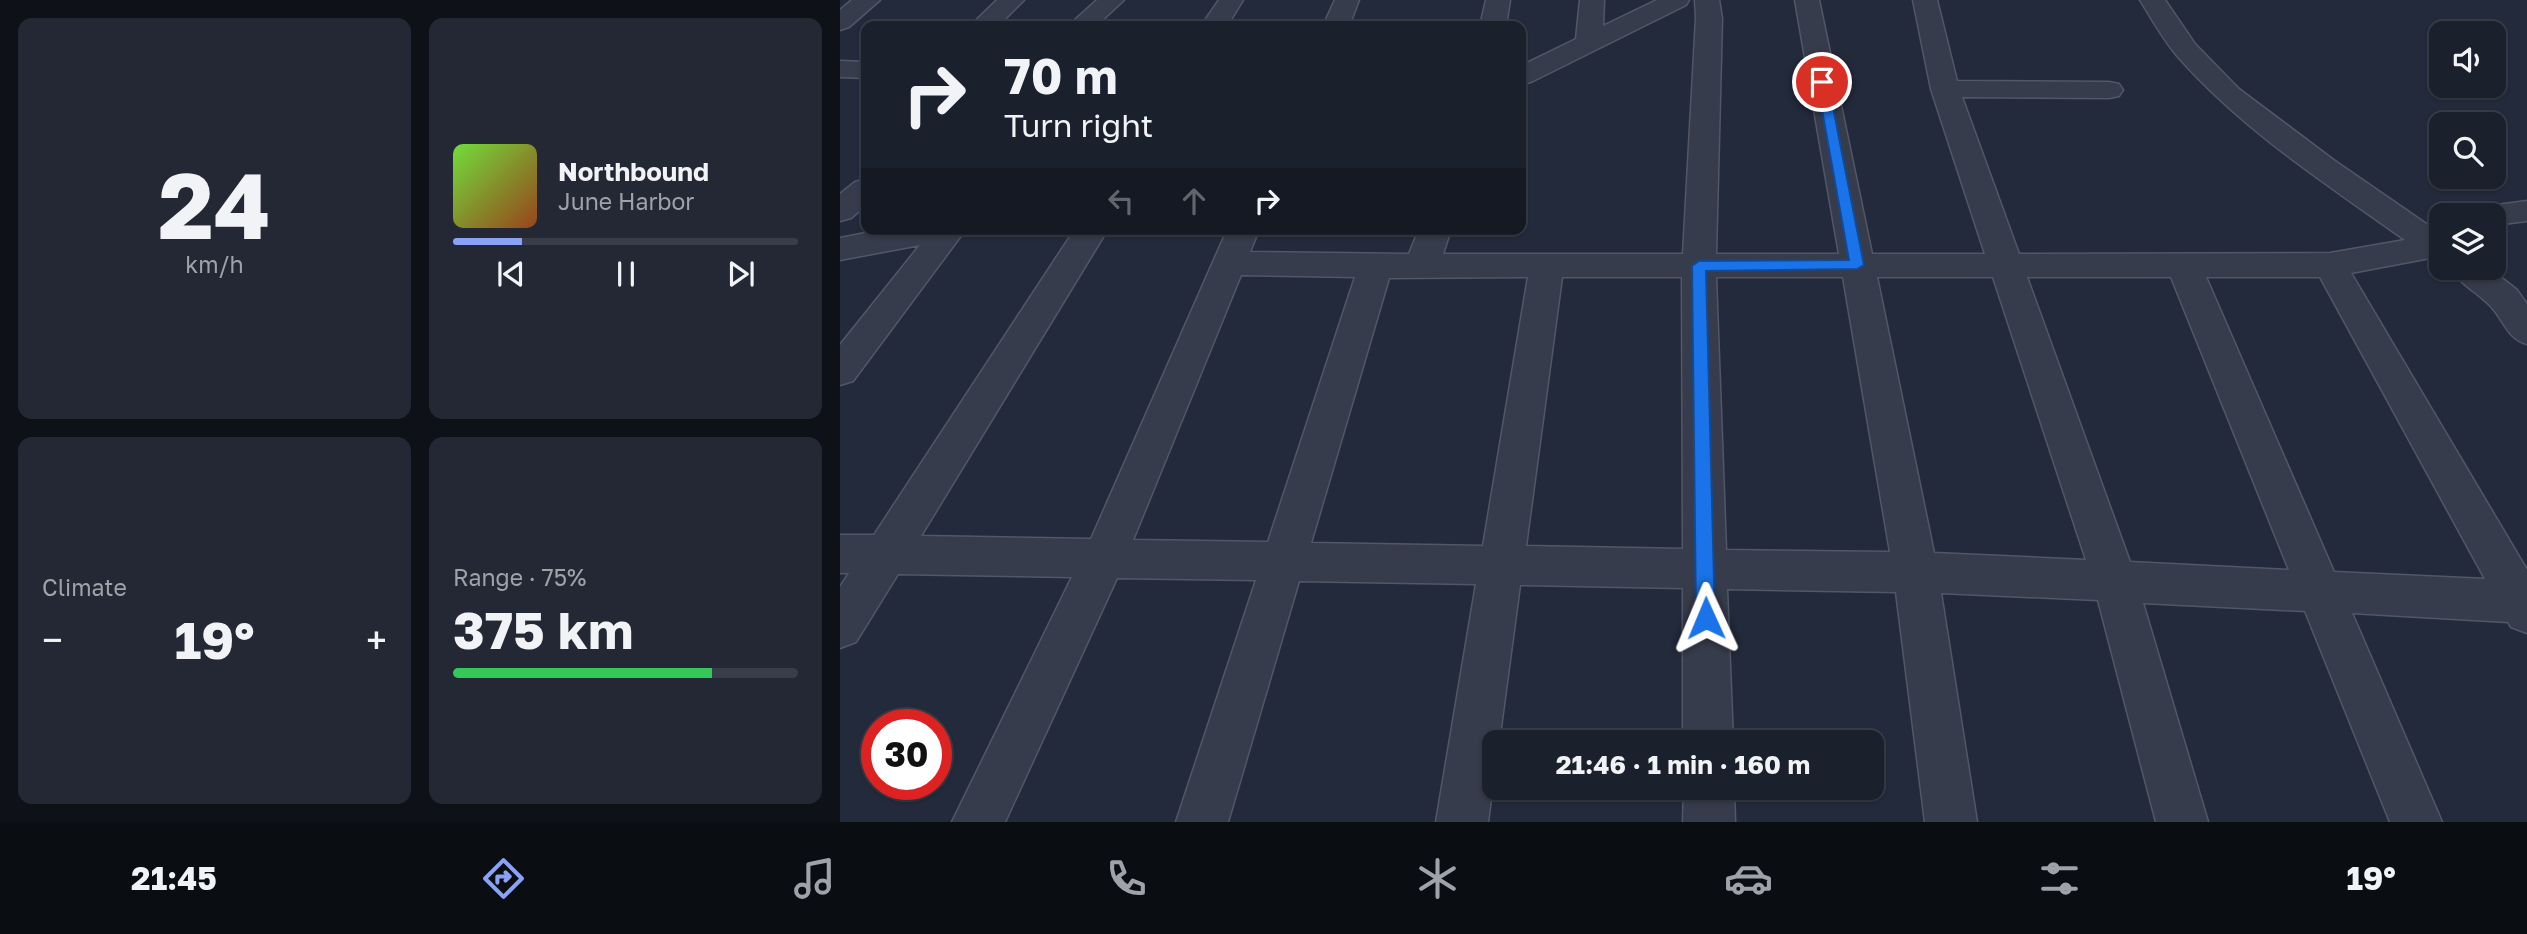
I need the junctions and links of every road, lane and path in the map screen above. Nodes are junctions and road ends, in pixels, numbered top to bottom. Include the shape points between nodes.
1 (868, 0) edge
2 (1012, 0) edge
3 (1112, 0) edge
4 (1231, 0) edge
5 (1347, 0) edge
6 (1498, 0) edge
7 (1591, 0) edge
8 (1677, 0) edge
9 (1707, 0) edge
10 (1807, 0) edge
11 (1925, 0) edge
12 (2152, 0) edge
13 (989, 21) edge
14 (1087, 21) edge
15 (1217, 21) edge
16 (1338, 21) edge
17 (1494, 21) edge
18 (840, 22) edge
19 (1589, 43) junction
20 (840, 69) edge
21 (861, 70) edge
22 (1526, 74) edge
23 (1945, 89) junction
24 (2109, 90) dead end
25 (861, 193) edge
26 (840, 211) edge
27 (2527, 211) edge
28 (2506, 213) edge
29 (916, 235) edge
30 (943, 235) edge
31 (1088, 235) edge
32 (1433, 235) edge
33 (2429, 239) edge
34 (1234, 246) edge
35 (2429, 248) edge
36 (840, 249) edge
37 (1857, 265) junction
38 (2006, 265) junction
39 (2330, 265) junction
40 (1376, 266) junction
41 (1422, 266) junction
42 (1699, 266) junction
43 (2184, 266) junction
44 (1547, 267) junction
45 (2482, 280) edge
46 (2527, 331) edge
47 (840, 371) edge
48 (840, 554) edge
49 (886, 555) junction
50 (1104, 558) junction
51 (1284, 562) junction
52 (1500, 566) junction
53 (1705, 569) junction
54 (1916, 573) junction
55 (2115, 581) junction
56 (2320, 592) junction
57 (2525, 605) edge
58 (840, 627) edge
59 (1708, 730) edge
60 (1709, 800) edge
61 (978, 822) edge
62 (1202, 822) edge
63 (1462, 822) edge
64 (1709, 822) edge
65 (1951, 822) edge
66 (2182, 822) edge
67 (2416, 822) edge

1 - 18 street
2 - 13 street
3 - 14 street
4 - 15 street
5 - 16 street
6 - 17 street
7 - 19 street
8 - 19 street
9 - 42 street
10 - 37 street
11 - 23 street
12 - 33 street via 2186,50 2229,95 2324,168
19 - 22 street
20 - 21 street
23 - 24 street
23 - 38 street
25 - 26 street
27 - 28 street
29 - 36 street
30 - 47 street
31 - 49 street
32 - 41 street
34 - 40 street
34 - 50 street
35 - 39 street
37 - 38 street
37 - 42 street
37 - 54 street
38 - 43 street
38 - 55 street
39 - 43 street
39 - 57 street
40 - 41 street
40 - 51 street
41 - 44 street
42 - 44 street
42 - 53 street
43 - 56 street
44 - 52 street
45 - 46 street via 2505,299
48 - 49 street
49 - 50 street
49 - 58 street
50 - 51 street
50 - 61 street
51 - 52 street
51 - 62 street
52 - 53 street
52 - 63 street
53 - 54 street
53 - 59 street
54 - 55 street
54 - 65 street
55 - 56 street
55 - 66 street
56 - 57 street
56 - 67 street
60 - 64 street

